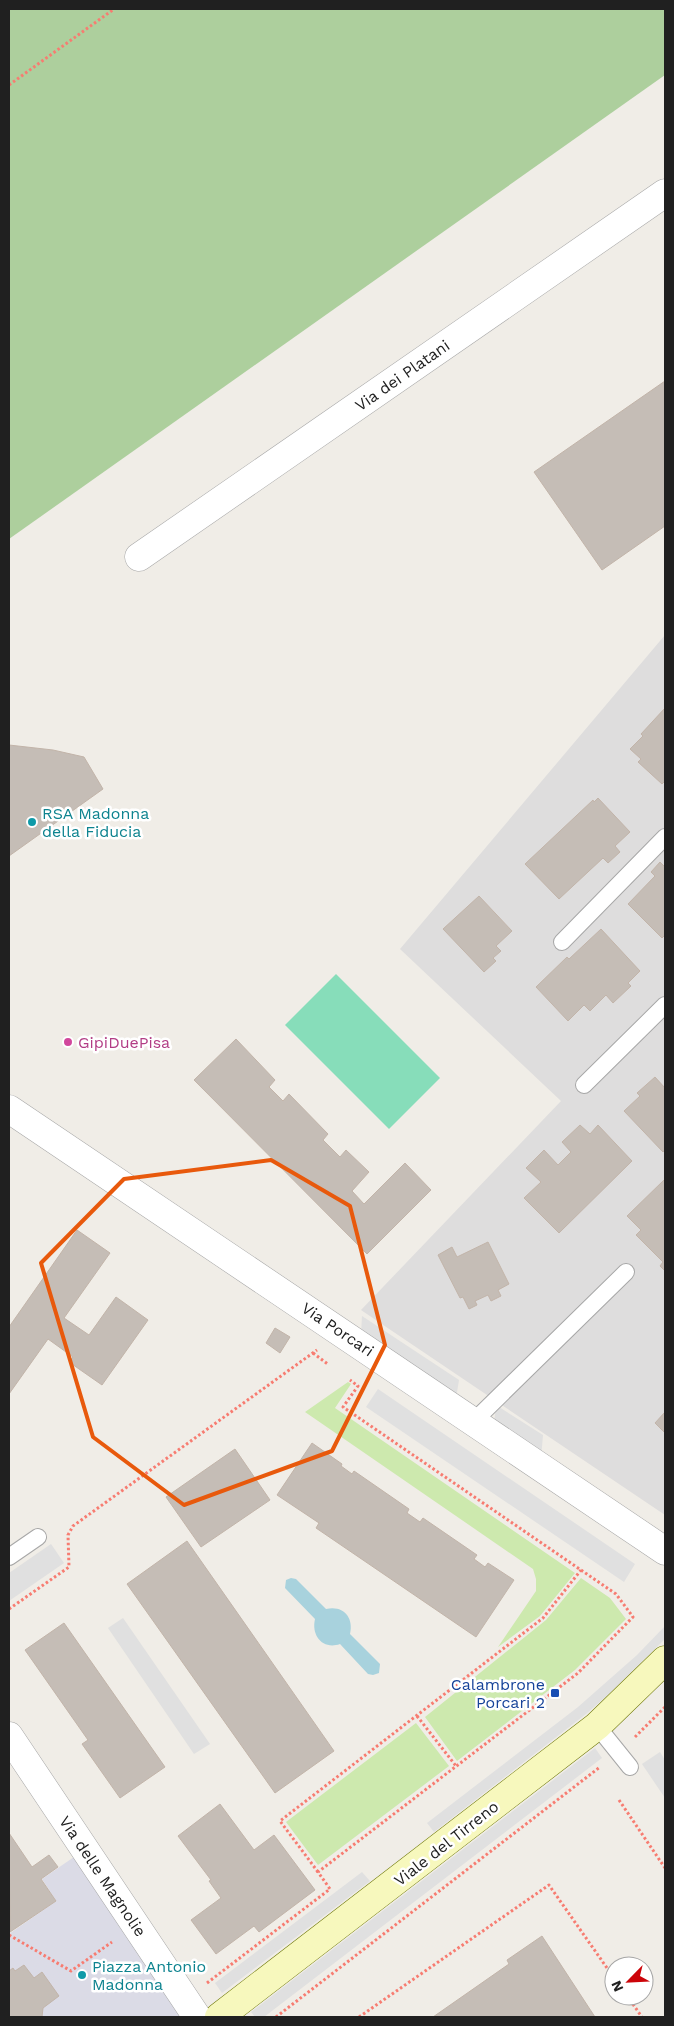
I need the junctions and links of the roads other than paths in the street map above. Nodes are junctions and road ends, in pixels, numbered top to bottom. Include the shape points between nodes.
1 (665, 193) edge
2 (139, 557) dead end
3 (665, 837) edge
4 (562, 942) dead end
5 (665, 1006) edge
6 (584, 1085) dead end
7 (9, 1109) edge
8 (626, 1272) dead end
9 (474, 1421) junction
10 (38, 1537) dead end
11 (665, 1551) edge
12 (9, 1557) edge
13 (665, 1660) edge
14 (597, 1726) junction
15 (9, 1736) edge
16 (630, 1766) dead end
17 (197, 2017) edge
18 (219, 2017) edge

1 - 2 street, Via dei Platani
3 - 4 lane
5 - 6 lane
7 - 9 street, Via Porcari
8 - 9 lane
9 - 11 street, Via Porcari
10 - 12 lane
13 - 14 main road, Viale del Tirreno
14 - 16 lane
14 - 18 main road, Viale del Tirreno
15 - 17 street, Via delle Magnolie

